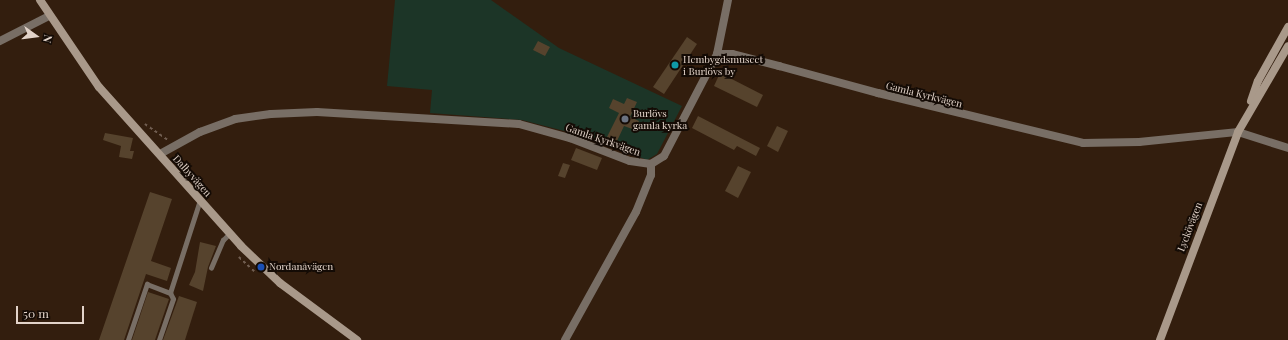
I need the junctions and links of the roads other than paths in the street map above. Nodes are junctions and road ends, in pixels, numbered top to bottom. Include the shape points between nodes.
1 (40, 0) edge
2 (728, 0) edge
3 (49, 16) junction
4 (1288, 26) edge
5 (0, 41) edge
6 (1288, 46) edge
7 (717, 54) junction
8 (1242, 122) junction
9 (1238, 132) junction
10 (1288, 148) edge
11 (160, 154) junction
12 (651, 164) junction
13 (200, 200) junction
14 (230, 233) junction
15 (212, 268) dead end
16 (170, 293) junction
17 (128, 340) edge
18 (159, 340) edge
19 (357, 340) edge
20 (565, 340) edge
21 (1160, 340) edge

1 - 3 main road, Dalbyvägen
2 - 7 street
3 - 5 street
3 - 11 main road, Dalbyvägen via 100,87
4 - 8 main road, Lyckövägen via 1258,81
6 - 8 main road, Lyckövägen
7 - 9 street, Gamla Kyrkvägen via 732,54 1083,143 1139,142
7 - 12 street, Gamla Kyrkvägen via 664,156
8 - 9 main road, Lyckövägen
9 - 10 street
9 - 21 main road, Lyckövägen
11 - 12 street, Gamla Kyrkvägen via 200,132 235,119 316,112 519,124 570,138 630,161
11 - 13 main road, Dalbyvägen
12 - 20 street via 651,175 636,212
13 - 14 main road, Dalbyvägen
13 - 16 lane
14 - 15 lane via 223,240
14 - 19 main road, Dalbyvägen via 280,283
16 - 17 lane via 147,284
16 - 18 lane via 173,300

